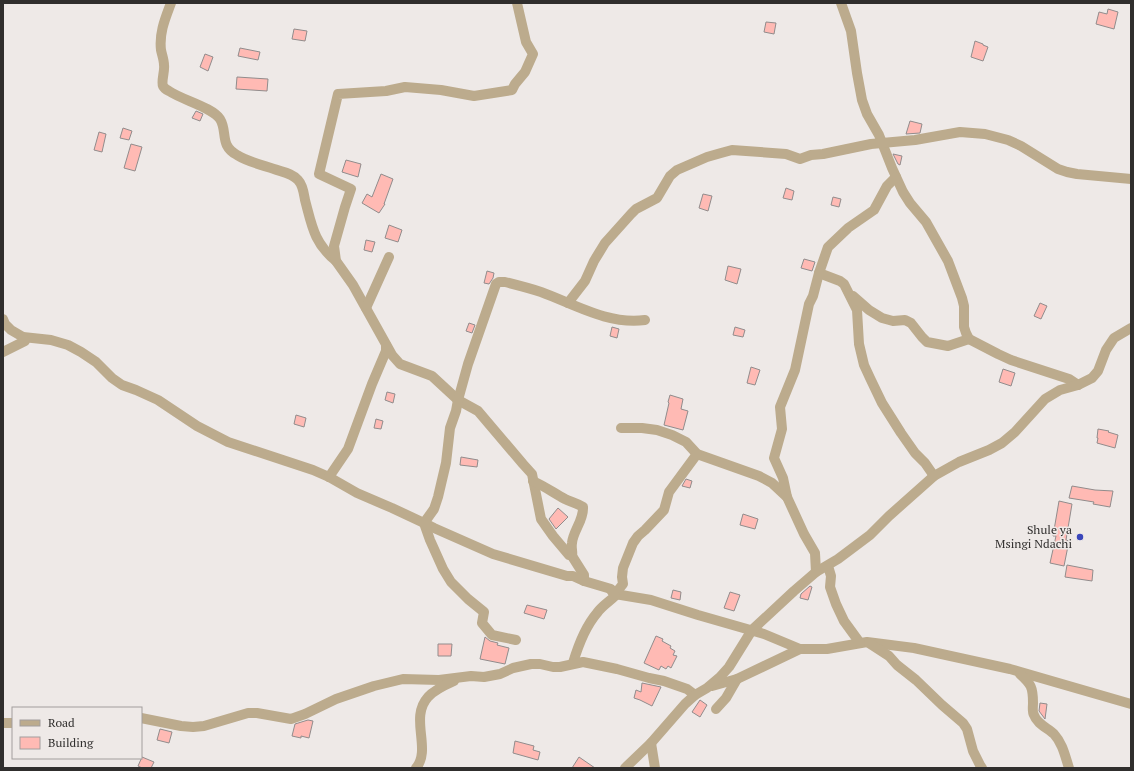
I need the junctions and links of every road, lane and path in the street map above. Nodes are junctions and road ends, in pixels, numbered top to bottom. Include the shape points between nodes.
1 (171, 3) edge
2 (517, 3) edge
3 (841, 3) edge
4 (883, 143) junction
5 (896, 177) junction
6 (1131, 179) edge
7 (389, 257) dead end
8 (336, 261) junction
9 (819, 273) junction
10 (847, 291) junction
11 (568, 303) junction
12 (366, 308) junction
13 (3, 319) edge
14 (644, 320) dead end
15 (1131, 328) edge
16 (23, 337) junction
17 (969, 339) junction
18 (386, 345) junction
19 (3, 352) edge
20 (1078, 385) junction
21 (458, 400) junction
22 (621, 428) dead end
23 (697, 454) junction
24 (934, 476) junction
25 (329, 477) junction
26 (533, 481) junction
27 (787, 497) junction
28 (424, 523) junction
29 (572, 556) junction
30 (828, 566) junction
31 (816, 572) junction
32 (584, 581) junction
33 (613, 592) junction
34 (752, 630) junction
35 (516, 640) dead end
36 (864, 642) junction
37 (800, 649) junction
38 (573, 664) junction
39 (1018, 672) junction
40 (460, 678) junction
41 (738, 679) junction
42 (707, 688) junction
43 (695, 695) junction
44 (1131, 704) edge
45 (716, 709) dead end
46 (142, 718) edge
47 (651, 743) junction
48 (416, 768) edge
49 (626, 768) edge
50 (655, 768) edge
51 (982, 768) edge
52 (1069, 768) edge

1 - 8 street via 161,37 165,67 162,84 180,97 213,111 220,119 229,151 288,173 299,181 316,237
2 - 8 street via 526,42 533,54 525,72 512,90 474,96 404,87 386,91 338,94 319,174 351,189 334,246
3 - 4 street via 851,31 862,100
4 - 5 street
4 - 6 street via 960,132 985,134 1021,146 1067,172
4 - 11 street via 810,154 800,159 786,154 732,150 677,170 670,176 657,198 636,209 611,236
5 - 9 street via 887,186 874,210 848,228 828,247
5 - 17 street via 948,261 962,298 964,327
7 - 12 street
8 - 12 street
9 - 10 street via 840,281
9 - 27 street via 809,304 795,370 780,407 782,429 774,458 783,478
10 - 17 street via 882,318 911,323 927,342 948,346
10 - 24 street via 857,310 859,344 870,378 901,433
11 - 14 street via 619,320
11 - 21 street via 505,282 496,284
12 - 18 street
13 - 16 street via 11,330
15 - 20 street via 1114,338 1098,371 1092,378
16 - 19 street via 26,341
16 - 25 street via 68,345 96,362 122,385 158,400 197,426 228,442
17 - 20 street via 1011,360 1069,379
18 - 21 street via 400,364 432,376
18 - 25 street via 386,351 348,449
20 - 24 street via 1060,390 1045,399 1002,443
21 - 26 street via 478,411 532,474
21 - 28 street via 450,428 446,463 438,497 434,509
22 - 23 street via 657,430 672,435 686,442
23 - 27 street via 759,476 772,483
23 - 33 street via 669,492 664,510 633,543 623,568 623,584
24 - 30 street via 870,535
25 - 28 street via 357,493
26 - 29 street via 541,520
26 - 29 street via 583,507 571,545
27 - 31 street via 814,553
28 - 32 street via 493,554
28 - 35 street via 451,582 484,612 482,623 492,635
29 - 32 street via 584,575
30 - 31 street
30 - 36 street via 830,587 844,621
31 - 34 street
32 - 33 street
33 - 34 street via 651,600
33 - 38 street via 615,596 596,614 581,639
34 - 37 street
34 - 42 street via 729,667
36 - 37 street via 827,649
36 - 39 street via 931,651
36 - 51 street via 889,656 963,723
37 - 41 street
38 - 40 street via 560,667 531,664 500,674
38 - 43 street via 590,662 664,681 687,689
39 - 44 street
39 - 52 street via 1030,683 1034,717 1060,742
40 - 46 street via 403,679 374,686 291,719 248,713 193,727
40 - 48 street via 429,696 423,703 420,710 422,752
41 - 42 street
41 - 45 street
42 - 43 street
43 - 47 street
47 - 49 street
47 - 50 street

